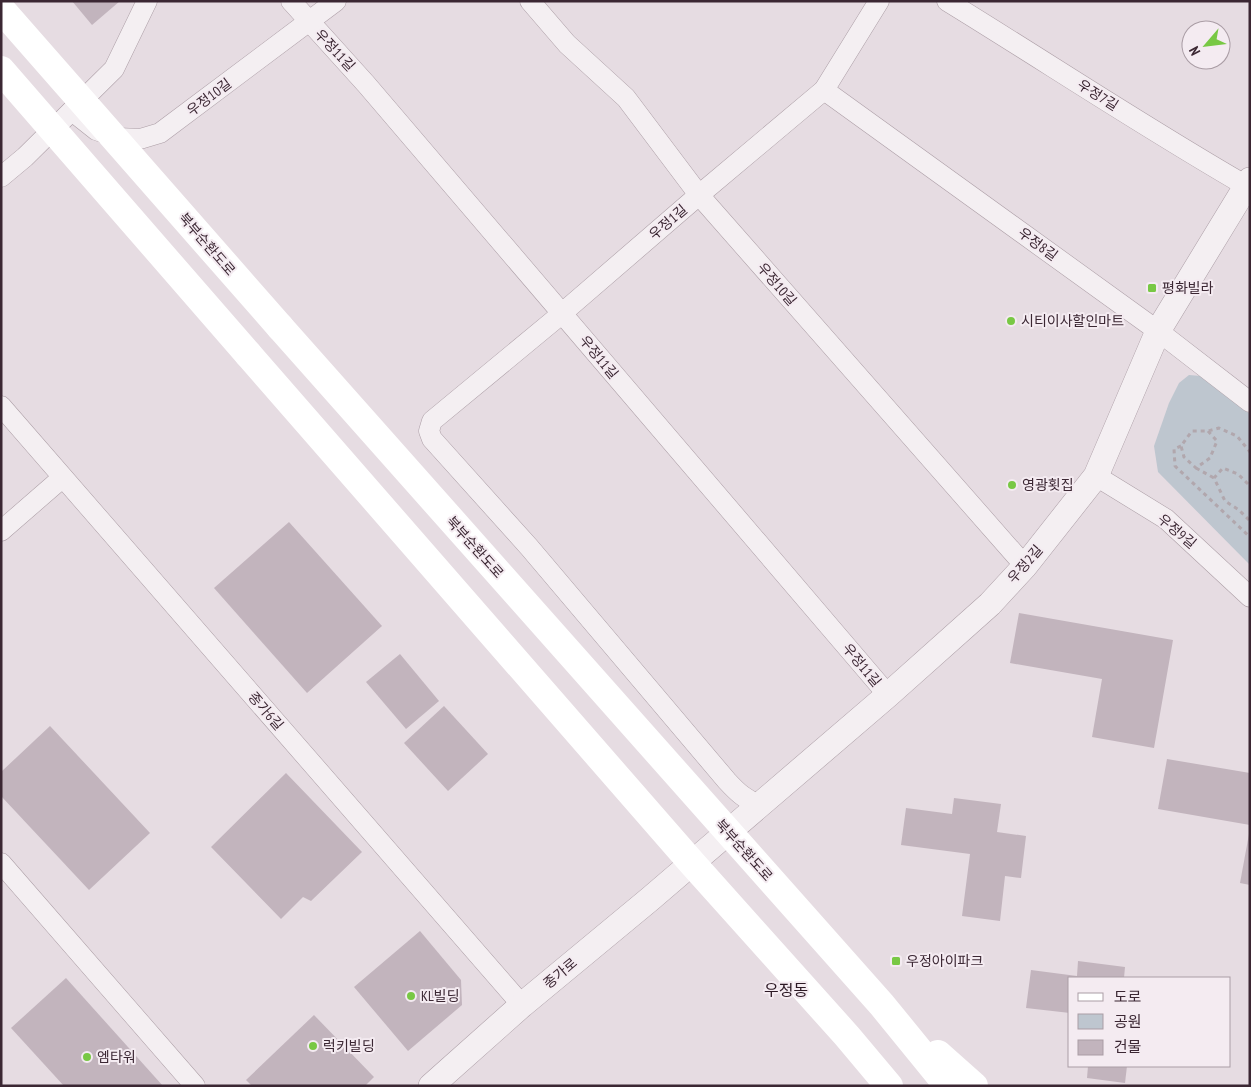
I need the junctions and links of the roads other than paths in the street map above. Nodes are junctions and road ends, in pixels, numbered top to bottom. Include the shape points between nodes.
1 (146, 1) edge
2 (291, 1) edge
3 (336, 1) edge
4 (530, 1) edge
5 (879, 1) edge
6 (947, 1) edge
7 (1, 9) edge
8 (308, 21) junction
9 (1, 70) edge
10 (824, 90) junction
11 (72, 111) junction
12 (1, 177) edge
13 (1249, 185) edge
14 (699, 195) junction
15 (562, 313) junction
16 (1158, 331) junction
17 (1250, 402) edge
18 (1, 406) edge
19 (1096, 476) junction
20 (62, 478) junction
21 (1, 531) edge
22 (1025, 566) junction
23 (1250, 597) edge
24 (888, 695) junction
25 (759, 805) junction
26 (728, 832) junction
27 (1, 863) edge
28 (692, 863) junction
29 (522, 1005) junction
30 (882, 1005) junction
31 (195, 1086) edge
32 (431, 1086) edge
33 (889, 1086) edge
34 (948, 1086) edge
35 (974, 1086) edge

1 - 11 street via 114,69
2 - 8 street, 우정11길
3 - 8 street, 우정10길
4 - 14 street, 우정10길 via 567,44 626,98
5 - 10 street, 우정1길
6 - 13 street, 우정7길 via 1136,120
7 - 26 main road, 북부순환도로, bridge
8 - 11 street, 우정10길 via 160,133 140,140 118,138 96,130
8 - 15 street, 우정11길
9 - 28 main road, bridge
10 - 14 street, 우정1길
10 - 16 street, 우정8길
11 - 12 street
13 - 16 street, 우정2길
14 - 15 street, 우정1길
14 - 22 street, 우정10길
15 - 24 street, 우정11길
15 - 25 street, 우정1길 via 432,421 429,431 432,439 529,547 727,781 747,800
16 - 17 street, 우정8길
16 - 19 street, 우정2길
18 - 20 street, 종가6길
19 - 22 street, 우정2길
19 - 23 street, 우정9길 via 1166,519
20 - 21 street
20 - 29 street, 종가6길
22 - 24 street, 우정2길 via 990,604
24 - 25 street, 우정2길
25 - 26 street, 우정2길
26 - 28 street, 우정2길
26 - 30 main road, 북부순환도로
27 - 31 street
28 - 29 street, 종가로
28 - 33 main road
29 - 32 street, 종가로
30 - 34 main road, 북부순환도로
30 - 35 main road

